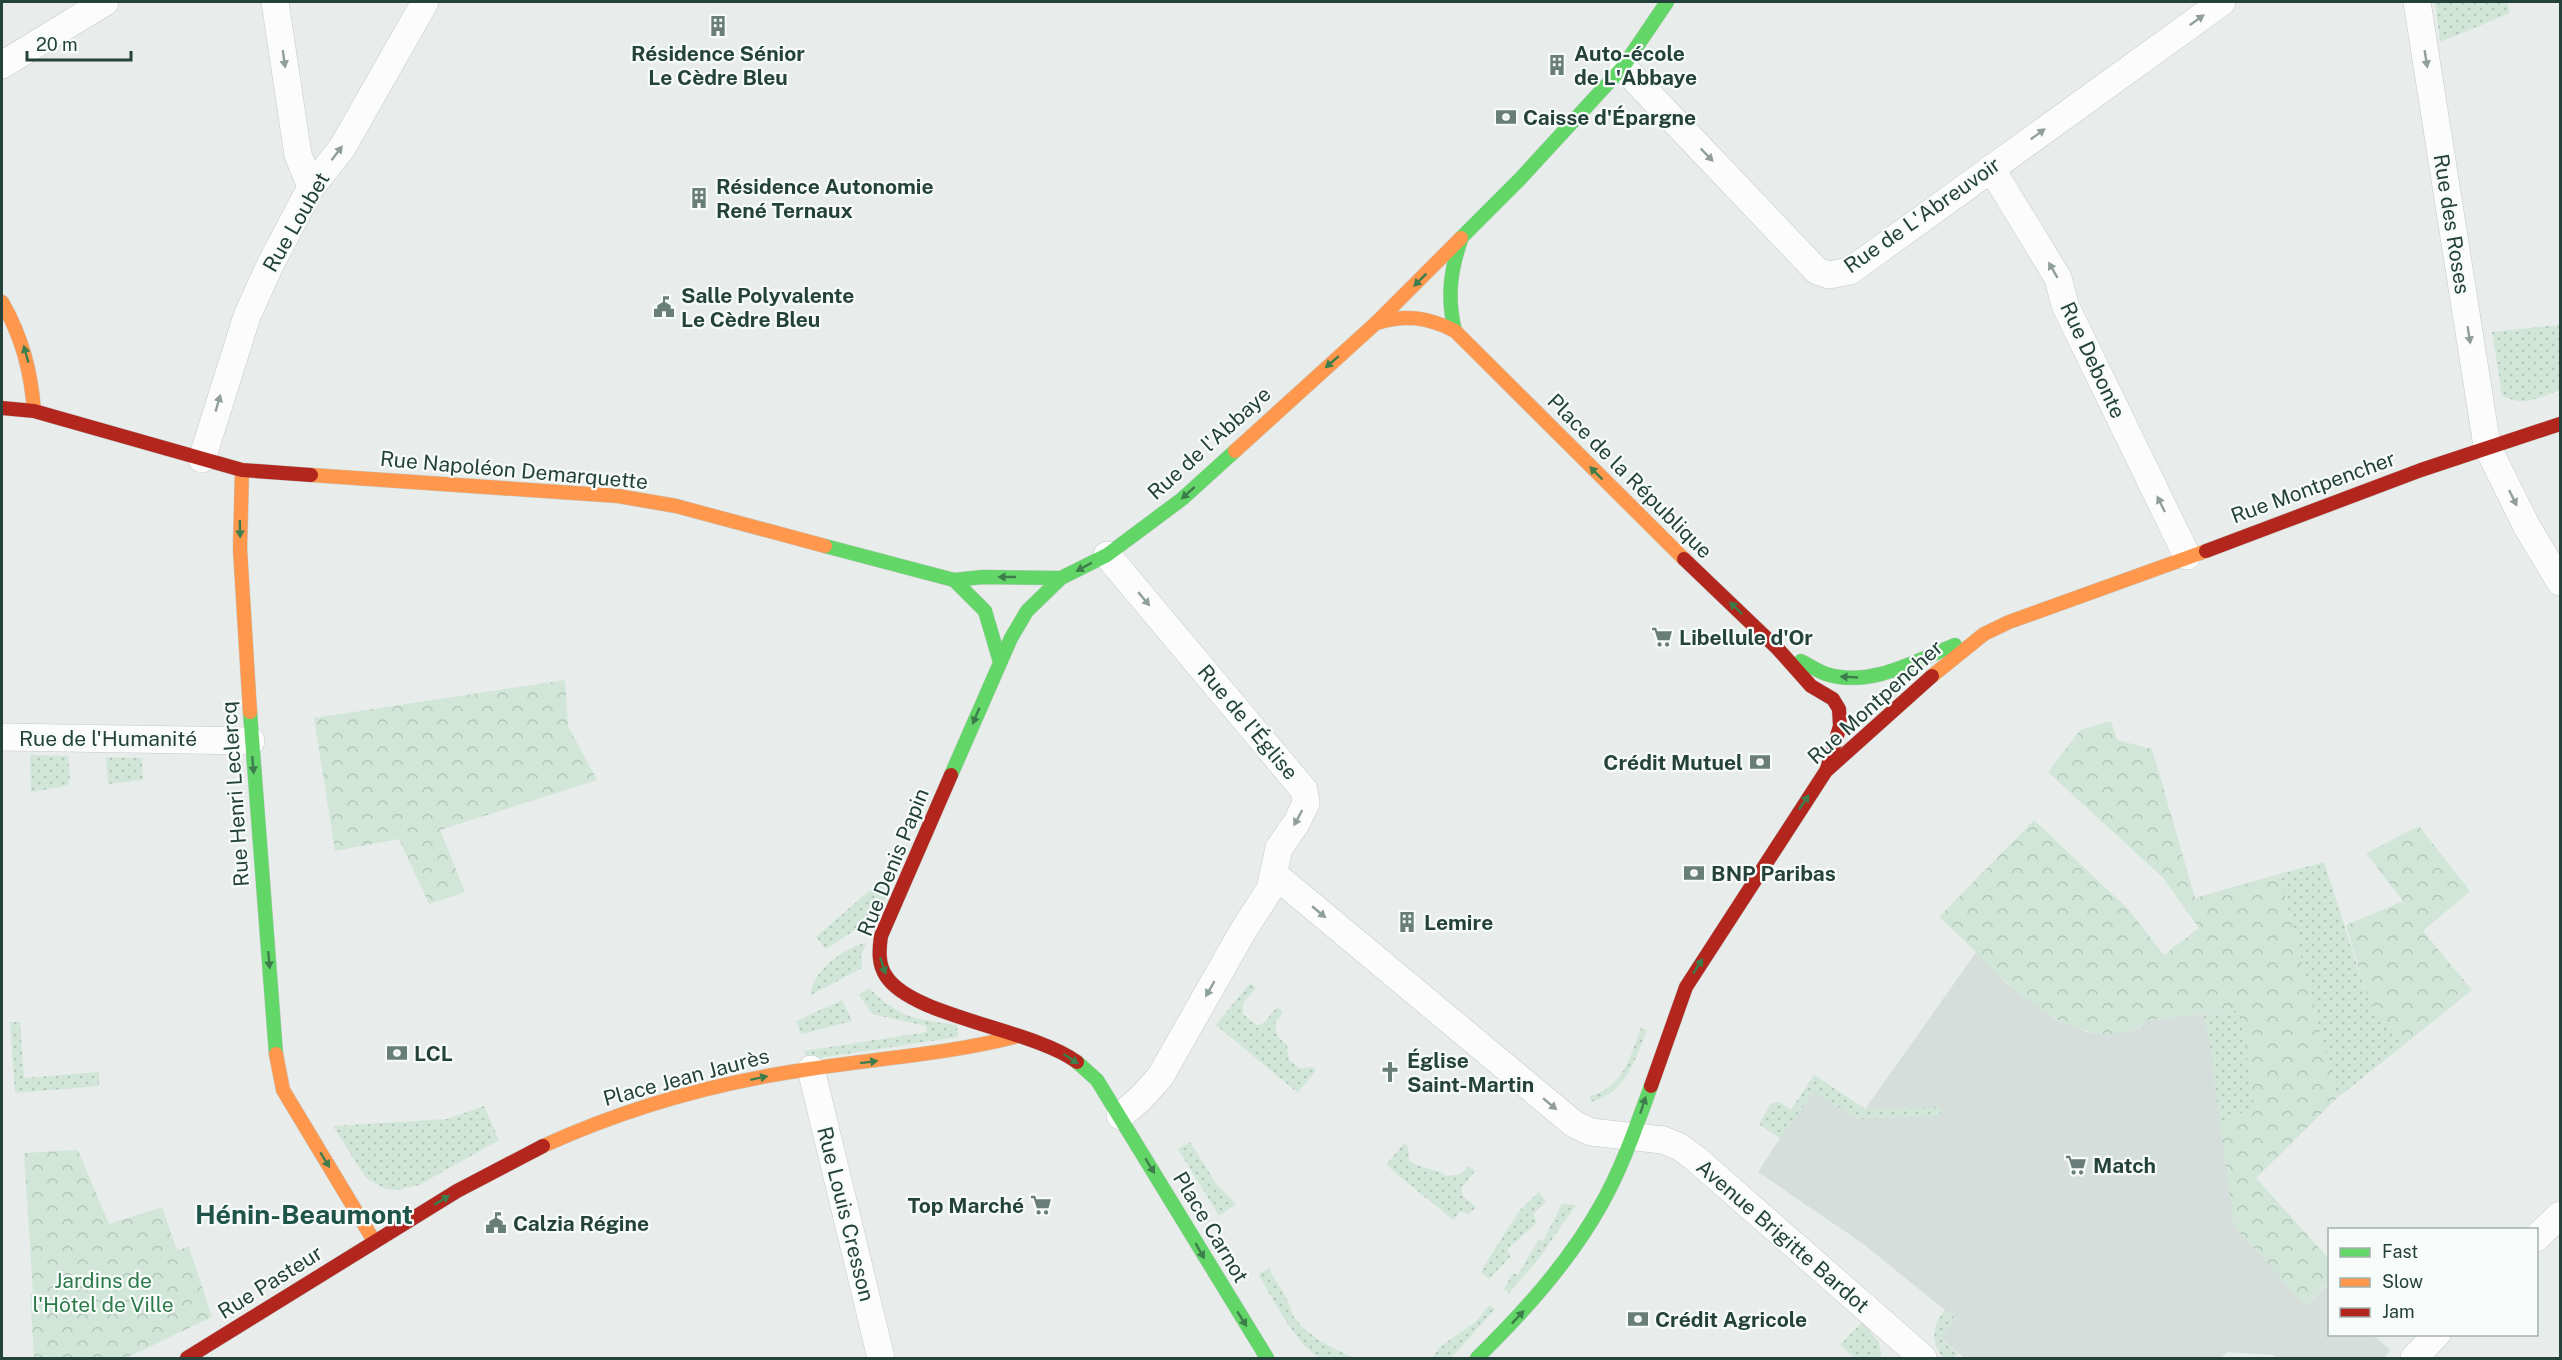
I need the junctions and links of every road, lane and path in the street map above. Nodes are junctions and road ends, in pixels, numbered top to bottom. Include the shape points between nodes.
1 (105, 2) edge
2 (275, 2) edge
3 (425, 2) edge
4 (1667, 2) edge
5 (2222, 2) edge
6 (2417, 2) edge
7 (2, 65) edge
8 (1623, 66) junction
9 (1991, 168) junction
10 (311, 186) junction
11 (1461, 239) junction
12 (2, 302) edge
13 (1376, 323) junction
14 (1455, 331) junction
15 (2, 408) edge
16 (34, 411) junction
17 (2560, 424) edge
18 (2487, 446) junction
19 (202, 459) junction
20 (242, 470) junction
21 (1107, 555) junction
22 (2187, 556) junction
23 (1060, 578) junction
24 (954, 580) junction
25 (2560, 582) edge
26 (1984, 634) junction
27 (1778, 649) junction
28 (1000, 662) junction
29 (2, 737) edge
30 (251, 741) junction
31 (1827, 771) junction
32 (1274, 874) junction
33 (1018, 1036) junction
34 (811, 1069) junction
35 (1119, 1116) junction
36 (1632, 1139) junction
37 (2560, 1215) edge
38 (2538, 1236) edge
39 (374, 1241) junction
40 (2437, 1336) edge
41 (188, 1359) edge
42 (881, 1359) edge
43 (1267, 1359) edge
44 (1477, 1359) edge
45 (1923, 1359) edge
46 (2415, 1359) edge

1 - 7 street
2 -> 10 street via 298,155
10 -> 3 street, Rue Loubet via 342,148
4 - 8 main road, Rue de l'Abbaye
9 -> 5 street, Rue de L'Abreuvoir
6 -> 18 street, Rue des Roses
8 -> 9 street, Rue de L'Abreuvoir via 1817,270 1829,275 1850,270
8 - 11 main road, Rue de l'Abbaye
22 -> 9 street, Rue Debonte via 2065,305 2058,278
19 -> 10 street, Rue Loubet via 247,316
11 -> 13 main road, Rue de l'Abbaye
11 - 14 main road, Rue de l'Abbaye via 1450,270 1449,298
16 -> 12 main road via 32,377 23,343
13 - 14 main road, Rue de l'Abbaye via 1413,315
13 -> 21 main road, Rue de l'Abbaye via 1182,499
27 -> 14 main road, Place de la République
15 - 16 main road, Rue Napoléon Demarquette
16 - 19 main road, Rue Napoléon Demarquette
17 - 18 main road, Rue Montpencher
18 - 22 main road, Rue Montpencher
18 -> 25 street, Rue des Roses via 2527,527
19 - 20 main road, Rue Napoléon Demarquette
20 - 24 main road, Rue Napoléon Demarquette via 618,496 676,506
20 -> 30 main road, Rue Henri Leclercq via 241,570
21 -> 23 main road, Rue de l'Abbaye
21 -> 32 street, Rue de l'Église via 1304,790 1306,803 1279,848
22 - 26 main road, Rue Montpencher
23 -> 24 main road, Rue Napoléon Demarquette
23 - 28 main road, Rue Denis Papin via 1027,611
24 - 28 main road via 985,611
26 -> 27 main road, Place de la République via 1884,673 1851,679 1826,674
26 - 31 main road, Rue Montpencher via 1921,684
27 - 31 main road, Place de la République via 1810,686 1833,699 1839,709 1840,726
28 -> 33 main road, Rue Denis Papin via 891,911 879,953 884,973 905,993
29 - 30 street, Rue de l'Humanité
30 -> 39 main road, Rue Henri Leclercq via 277,1065 283,1090
36 -> 31 main road, Rue Montpencher via 1686,987
32 -> 35 street, Rue de l'Église via 1270,890 1169,1064 1140,1099
32 -> 36 street, Avenue Brigitte Bardot via 1574,1124 1592,1132
34 -> 33 main road, Place Jean Jaurès via 962,1049
33 -> 35 main road via 1074,1059 1097,1080
39 -> 34 main road, Place Jean Jaurès via 489,1173 567,1134 692,1093
34 - 42 street, Rue Louis Cresson
35 -> 43 main road, Place Carnot
44 -> 36 main road, Rue Montpencher via 1520,1316 1568,1255 1601,1205
36 - 45 street, Avenue Brigitte Bardot via 1663,1140 1696,1159
37 - 38 street
39 - 41 main road, Rue Pasteur
40 - 46 street

